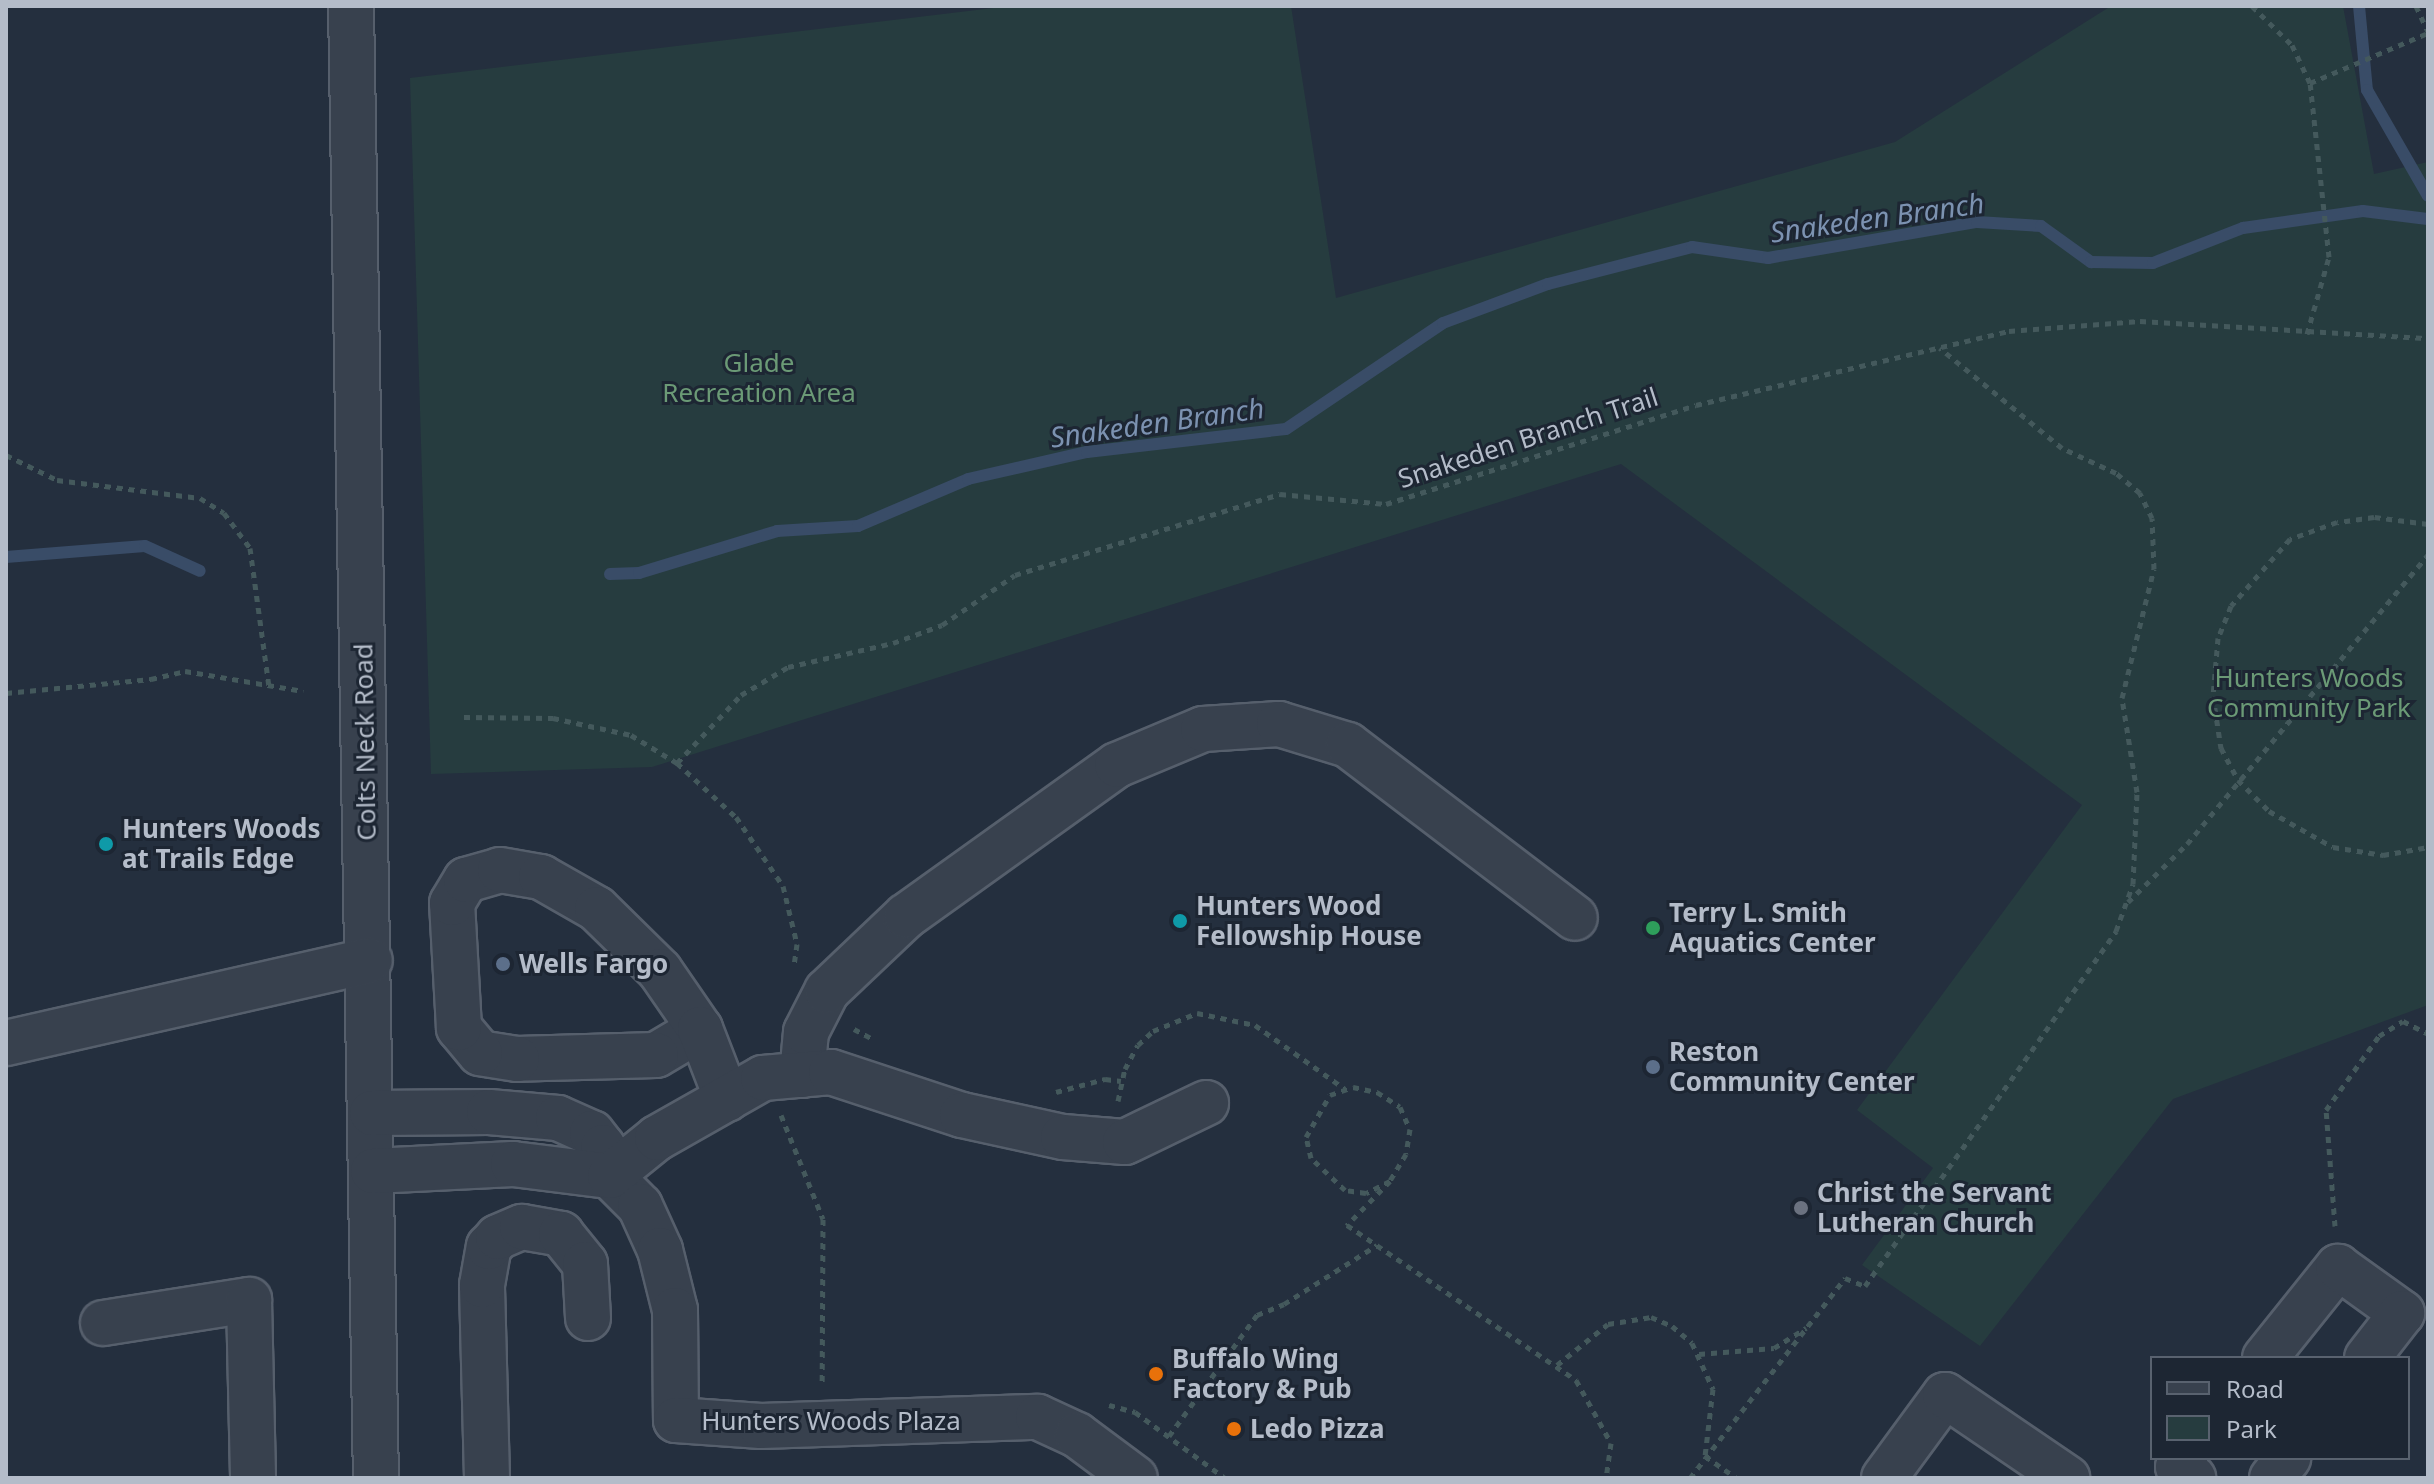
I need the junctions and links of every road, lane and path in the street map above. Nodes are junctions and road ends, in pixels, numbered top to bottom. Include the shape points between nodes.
1 (351, 6) edge
2 (2252, 6) edge
3 (2416, 6) edge
4 (2428, 32) edge
5 (2310, 83) junction
6 (2307, 334) junction
7 (2428, 338) edge
8 (1939, 348) junction
9 (6, 455) edge
10 (2428, 524) edge
11 (2428, 555) edge
12 (269, 686) junction
13 (303, 691) dead end
14 (6, 693) edge
15 (464, 717) dead end
16 (677, 763) junction
17 (2238, 780) junction
18 (2428, 847) edge
19 (2125, 905) junction
20 (1575, 918) dead end
21 (370, 960) junction
22 (793, 971) dead end
23 (842, 1023) dead end
24 (700, 1029) junction
25 (2428, 1034) edge
26 (6, 1043) edge
27 (882, 1043) dead end
28 (784, 1078) junction
29 (1121, 1081) junction
30 (1345, 1090) junction
31 (1040, 1097) dead end
32 (727, 1099) junction
33 (1206, 1103) dead end
34 (1118, 1108) dead end
35 (372, 1113) junction
36 (373, 1171) junction
37 (610, 1176) junction
38 (1390, 1181) junction
39 (1377, 1245) junction
40 (2338, 1267) junction
41 (588, 1318) dead end
42 (103, 1323) dead end
43 (1813, 1323) junction
44 (1699, 1354) junction
45 (2267, 1356) edge
46 (2369, 1356) edge
47 (1557, 1365) junction
48 (821, 1385) dead end
49 (1169, 1436) dead end
50 (1705, 1456) junction
51 (2183, 1460) edge
52 (2286, 1460) edge
53 (253, 1478) edge
54 (376, 1478) edge
55 (487, 1478) edge
56 (1135, 1478) edge
57 (1606, 1478) edge
58 (1690, 1478) edge
59 (1736, 1478) edge
60 (1884, 1478) edge
61 (2067, 1478) edge
62 (2193, 1478) edge
63 (2272, 1478) edge

1 - 21 street, Colts Neck Road
2 - 5 path via 2292,45
3 - 4 path
4 - 5 path
5 - 6 path via 2329,257
6 - 7 path, Snakeden Branch Trail
6 - 8 path, Snakeden Branch Trail via 2140,321 2009,331
8 - 16 path, Snakeden Branch Trail via 1696,405 1386,504 1280,494 1015,575 942,625 788,667 741,695
8 - 19 path via 2062,448 2116,473 2140,493 2152,518 2154,569 2122,698 2137,792 2133,884
9 - 12 path via 57,480 188,496 224,513 250,548
10 - 17 path via 2374,517 2320,526 2290,539 2239,594 2218,638 2213,684 2221,748
11 - 17 path
12 - 13 path
12 - 14 path via 185,671
15 - 16 path via 553,718 631,735
16 - 22 path via 736,817 783,886 797,944
17 - 18 path via 2269,811 2333,847 2383,855
17 - 19 path via 2187,844
19 - 43 path via 2116,931 1865,1286 1845,1278
20 - 28 street via 1348,745 1279,724 1203,729 1117,765 906,916 827,991
21 - 26 street
21 - 35 street, Colts Neck Road
23 - 27 path
24 - 24 street via 660,971 597,909 541,877 488,873 466,880 452,903 459,1028 480,1053 517,1059 656,1055
24 - 32 street
25 - 40 path via 2403,1021 2379,1036 2326,1110
28 - 32 street via 763,1078
28 - 33 street via 831,1072 962,1115 1063,1137 1125,1142
28 - 48 path via 823,1219
29 - 30 path via 1138,1045 1153,1031 1197,1013 1255,1025
29 - 31 path via 1105,1079
29 - 34 path
30 - 38 path via 1377,1092 1400,1107 1410,1129 1406,1154
30 - 38 path via 1330,1095 1314,1116 1306,1137 1311,1158 1345,1190 1366,1193
32 - 37 street via 657,1138
35 - 36 street, Colts Neck Road
35 - 37 street, Hunters Woods Plaza via 489,1112 558,1118 592,1133 603,1147
36 - 37 street via 513,1164
36 - 54 street, Colts Neck Road
37 - 56 street, Hunters Woods Plaza via 640,1206 660,1250 675,1310 676,1420 761,1426 1038,1417 1077,1435
38 - 39 path via 1347,1225
39 - 47 path
39 - 49 path via 1284,1304 1257,1315
40 - 45 street
40 - 46 street via 2402,1313
41 - 55 street via 585,1264 561,1234 522,1227 489,1247 482,1285
42 - 53 street via 249,1300
43 - 44 path via 1774,1348
43 - 50 path
44 - 47 path via 1672,1326 1651,1317 1628,1317 1588,1335
44 - 50 path via 1713,1389
47 - 57 path via 1576,1380 1598,1412 1611,1443
50 - 58 path
50 - 59 path
51 - 62 street via 2178,1467
52 - 63 street
60 - 61 street via 1945,1395

